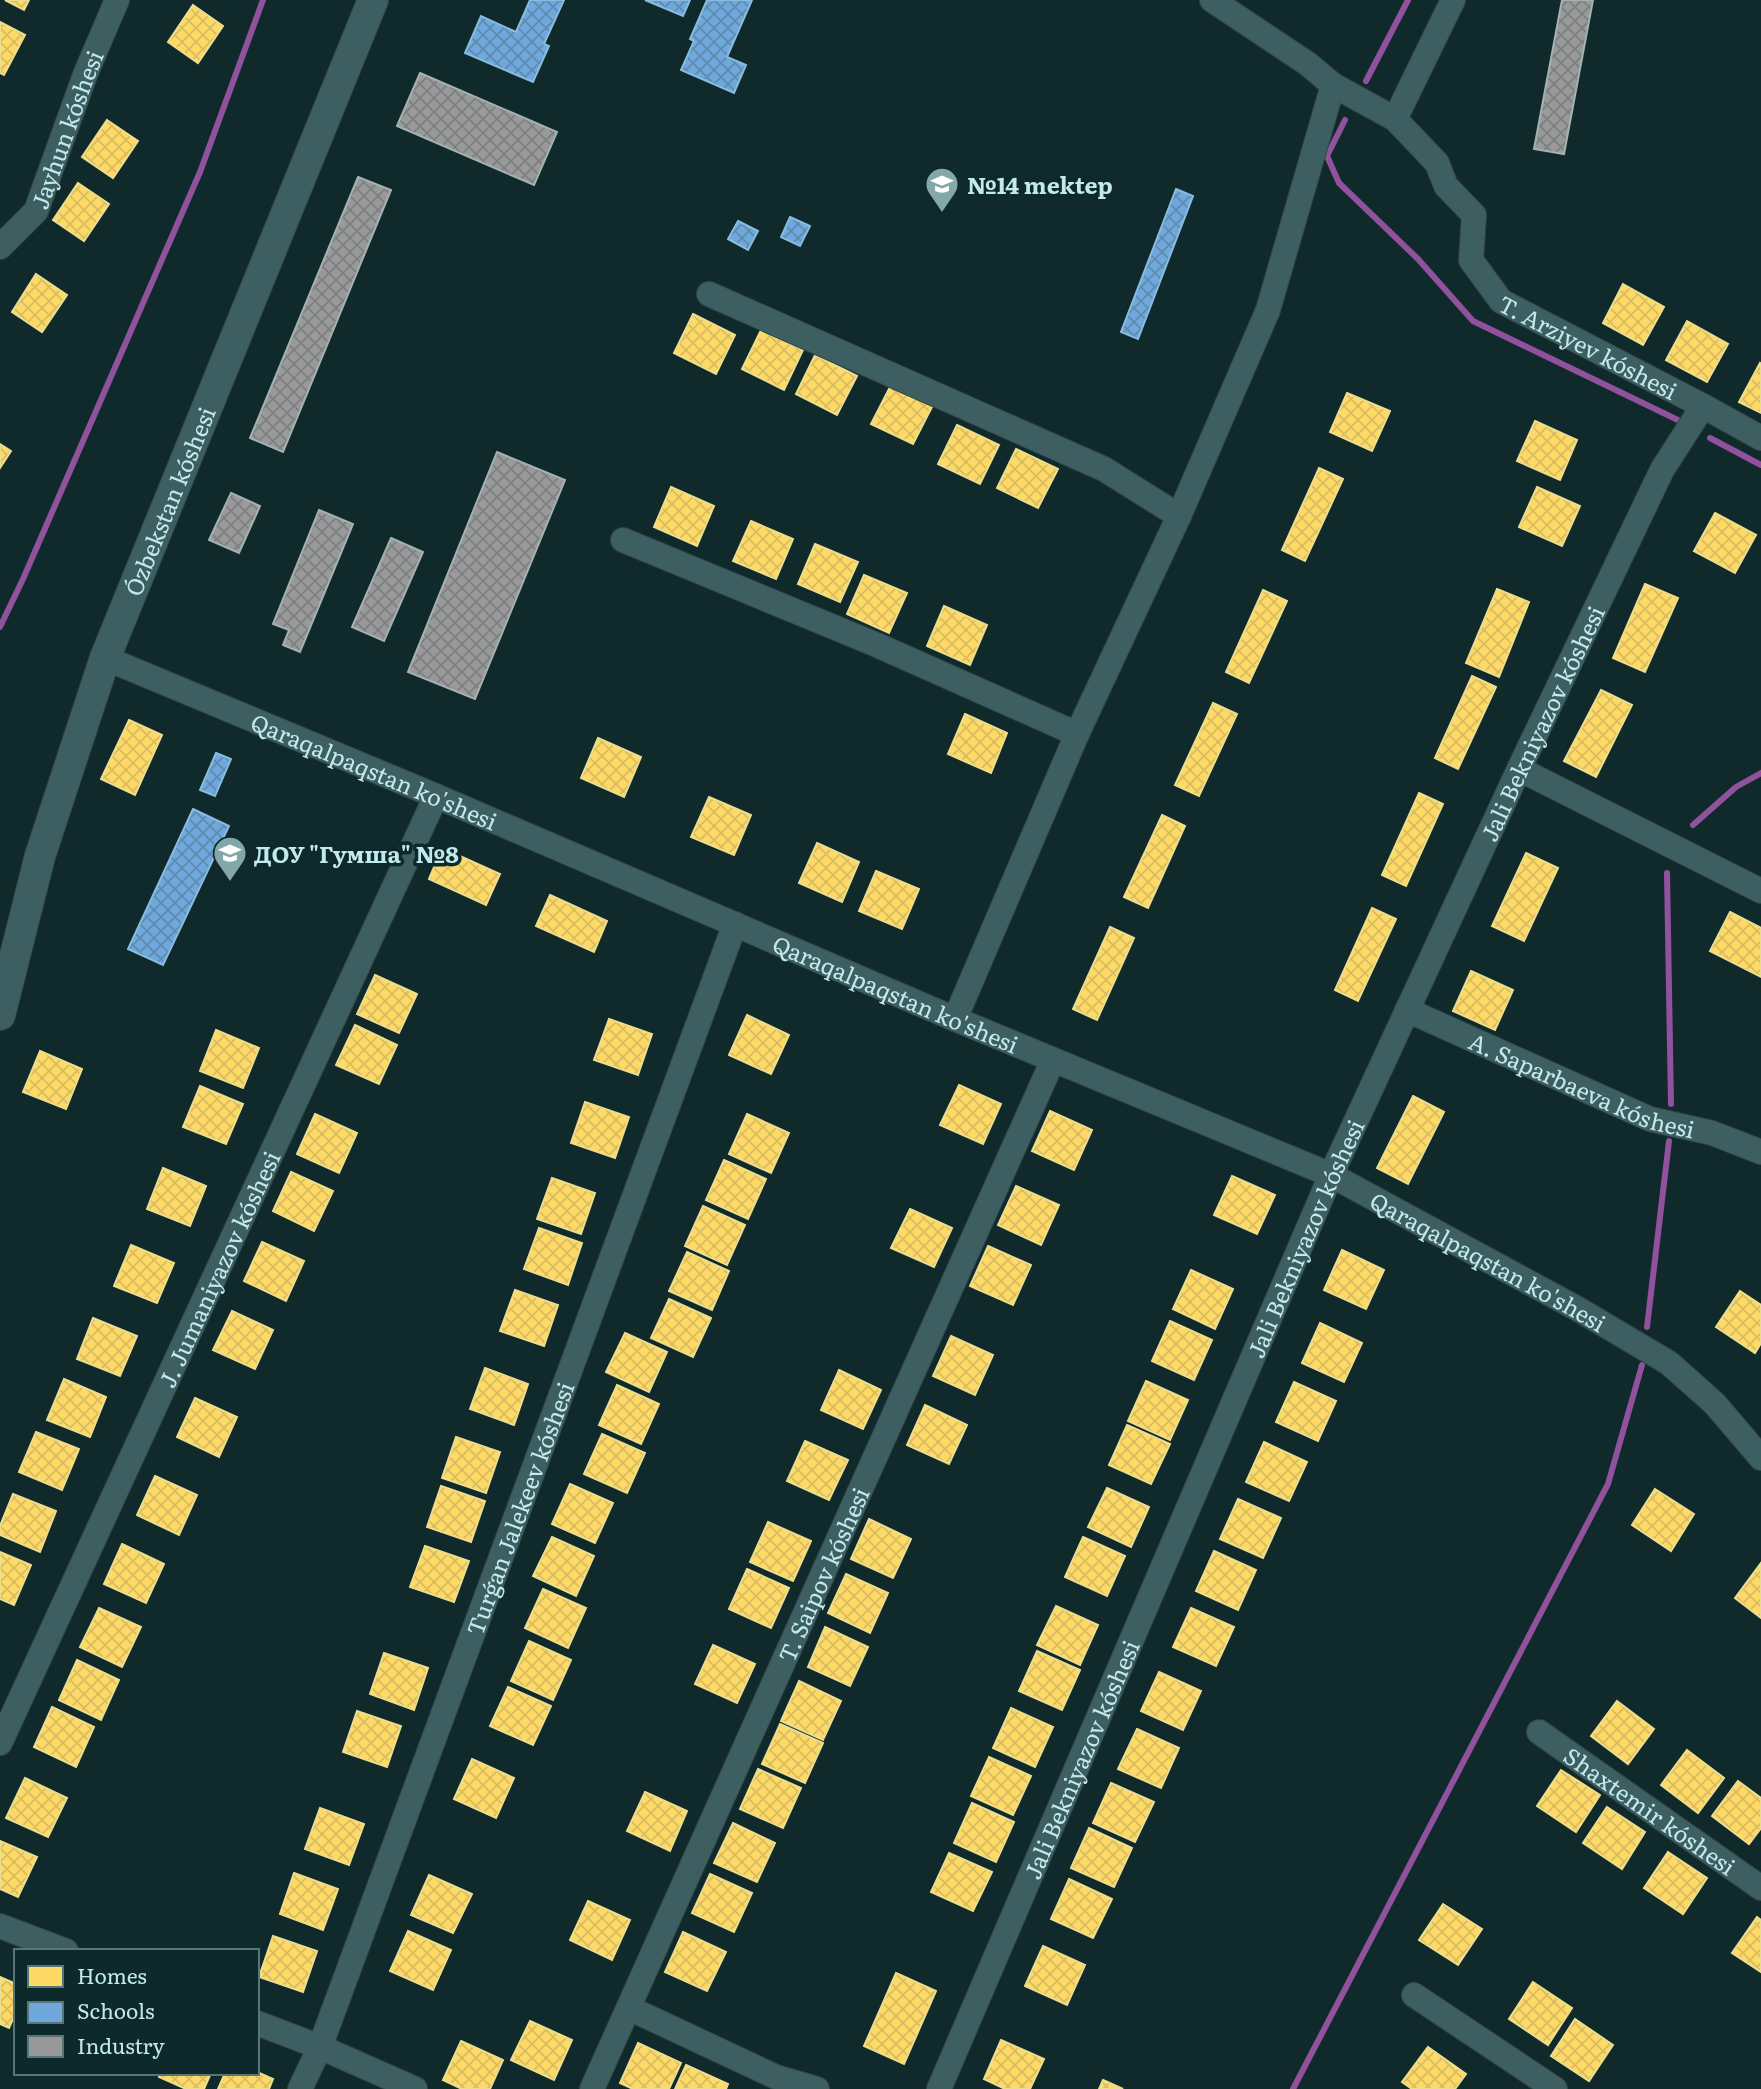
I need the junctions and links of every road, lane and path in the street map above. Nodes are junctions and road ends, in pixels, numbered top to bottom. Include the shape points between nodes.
1 (117, 0) edge
2 (373, 0) edge
3 (1212, 0) edge
4 (1453, 0) edge
5 (1333, 85) junction
6 (1395, 118) junction
7 (0, 247) edge
8 (709, 294) dead end
9 (1703, 406) junction
10 (1761, 438) edge
11 (1179, 516) junction
12 (623, 540) dead end
13 (105, 658) junction
14 (1077, 734) junction
15 (1519, 769) junction
16 (436, 796) junction
17 (1761, 891) edge
18 (735, 924) junction
19 (1407, 1010) junction
20 (0, 1014) edge
21 (955, 1019) junction
22 (1053, 1060) junction
23 (1761, 1152) edge
24 (1331, 1175) junction
25 (1761, 1458) edge
26 (1539, 1732) dead end
27 (0, 1743) edge
28 (1761, 1888) edge
29 (0, 1926) edge
30 (61, 1949) edge
31 (1414, 1995) dead end
32 (629, 2008) junction
33 (259, 2024) edge
34 (320, 2047) junction
35 (300, 2089) edge
36 (415, 2089) edge
37 (592, 2089) edge
38 (817, 2089) edge
39 (939, 2089) edge
40 (1555, 2089) edge

1 - 7 street, Jayhun kóshesi via 36,211
2 - 13 street, Ózbekstan kóshesi
3 - 5 street, T. Arziyev kóshesi
4 - 6 street
5 - 6 street, T. Arziyev kóshesi
5 - 11 street via 1268,310
6 - 9 street, T. Arziyev kóshesi via 1437,163 1446,186 1474,215 1471,260 1501,301
8 - 11 street via 1104,469
9 - 10 street, T. Arziyev kóshesi
9 - 15 street, Jali Bekniyazov kóshesi via 1662,470
11 - 14 street
12 - 14 street
13 - 16 street, Qaraqalpaqstan ko'shesi
13 - 20 street, Ózbekstan kóshesi via 40,856
14 - 21 street
15 - 17 street
15 - 19 street, Jali Bekniyazov kóshesi
16 - 18 street, Qaraqalpaqstan ko'shesi
16 - 27 street, J. Jumaniyazov kóshesi
18 - 21 street, Qaraqalpaqstan ko'shesi
18 - 34 street, Turǵan Jalekeev kóshesi
19 - 23 street, A. Saparbaeva kóshesi via 1650,1119 1712,1133
19 - 24 street, Jali Bekniyazov kóshesi
21 - 22 street, Qaraqalpaqstan ko'shesi
22 - 24 street, Qaraqalpaqstan ko'shesi
22 - 32 street, T. Saipov kóshesi
24 - 25 street, Qaraqalpaqstan ko'shesi via 1669,1363 1715,1404
24 - 39 street, Jali Bekniyazov kóshesi
26 - 28 street, Shaxtemir kóshesi
29 - 30 street
31 - 40 street
32 - 37 street, T. Saipov kóshesi
32 - 38 street via 776,2077
33 - 34 street
34 - 35 street, Turǵan Jalekeev kóshesi
34 - 36 street

